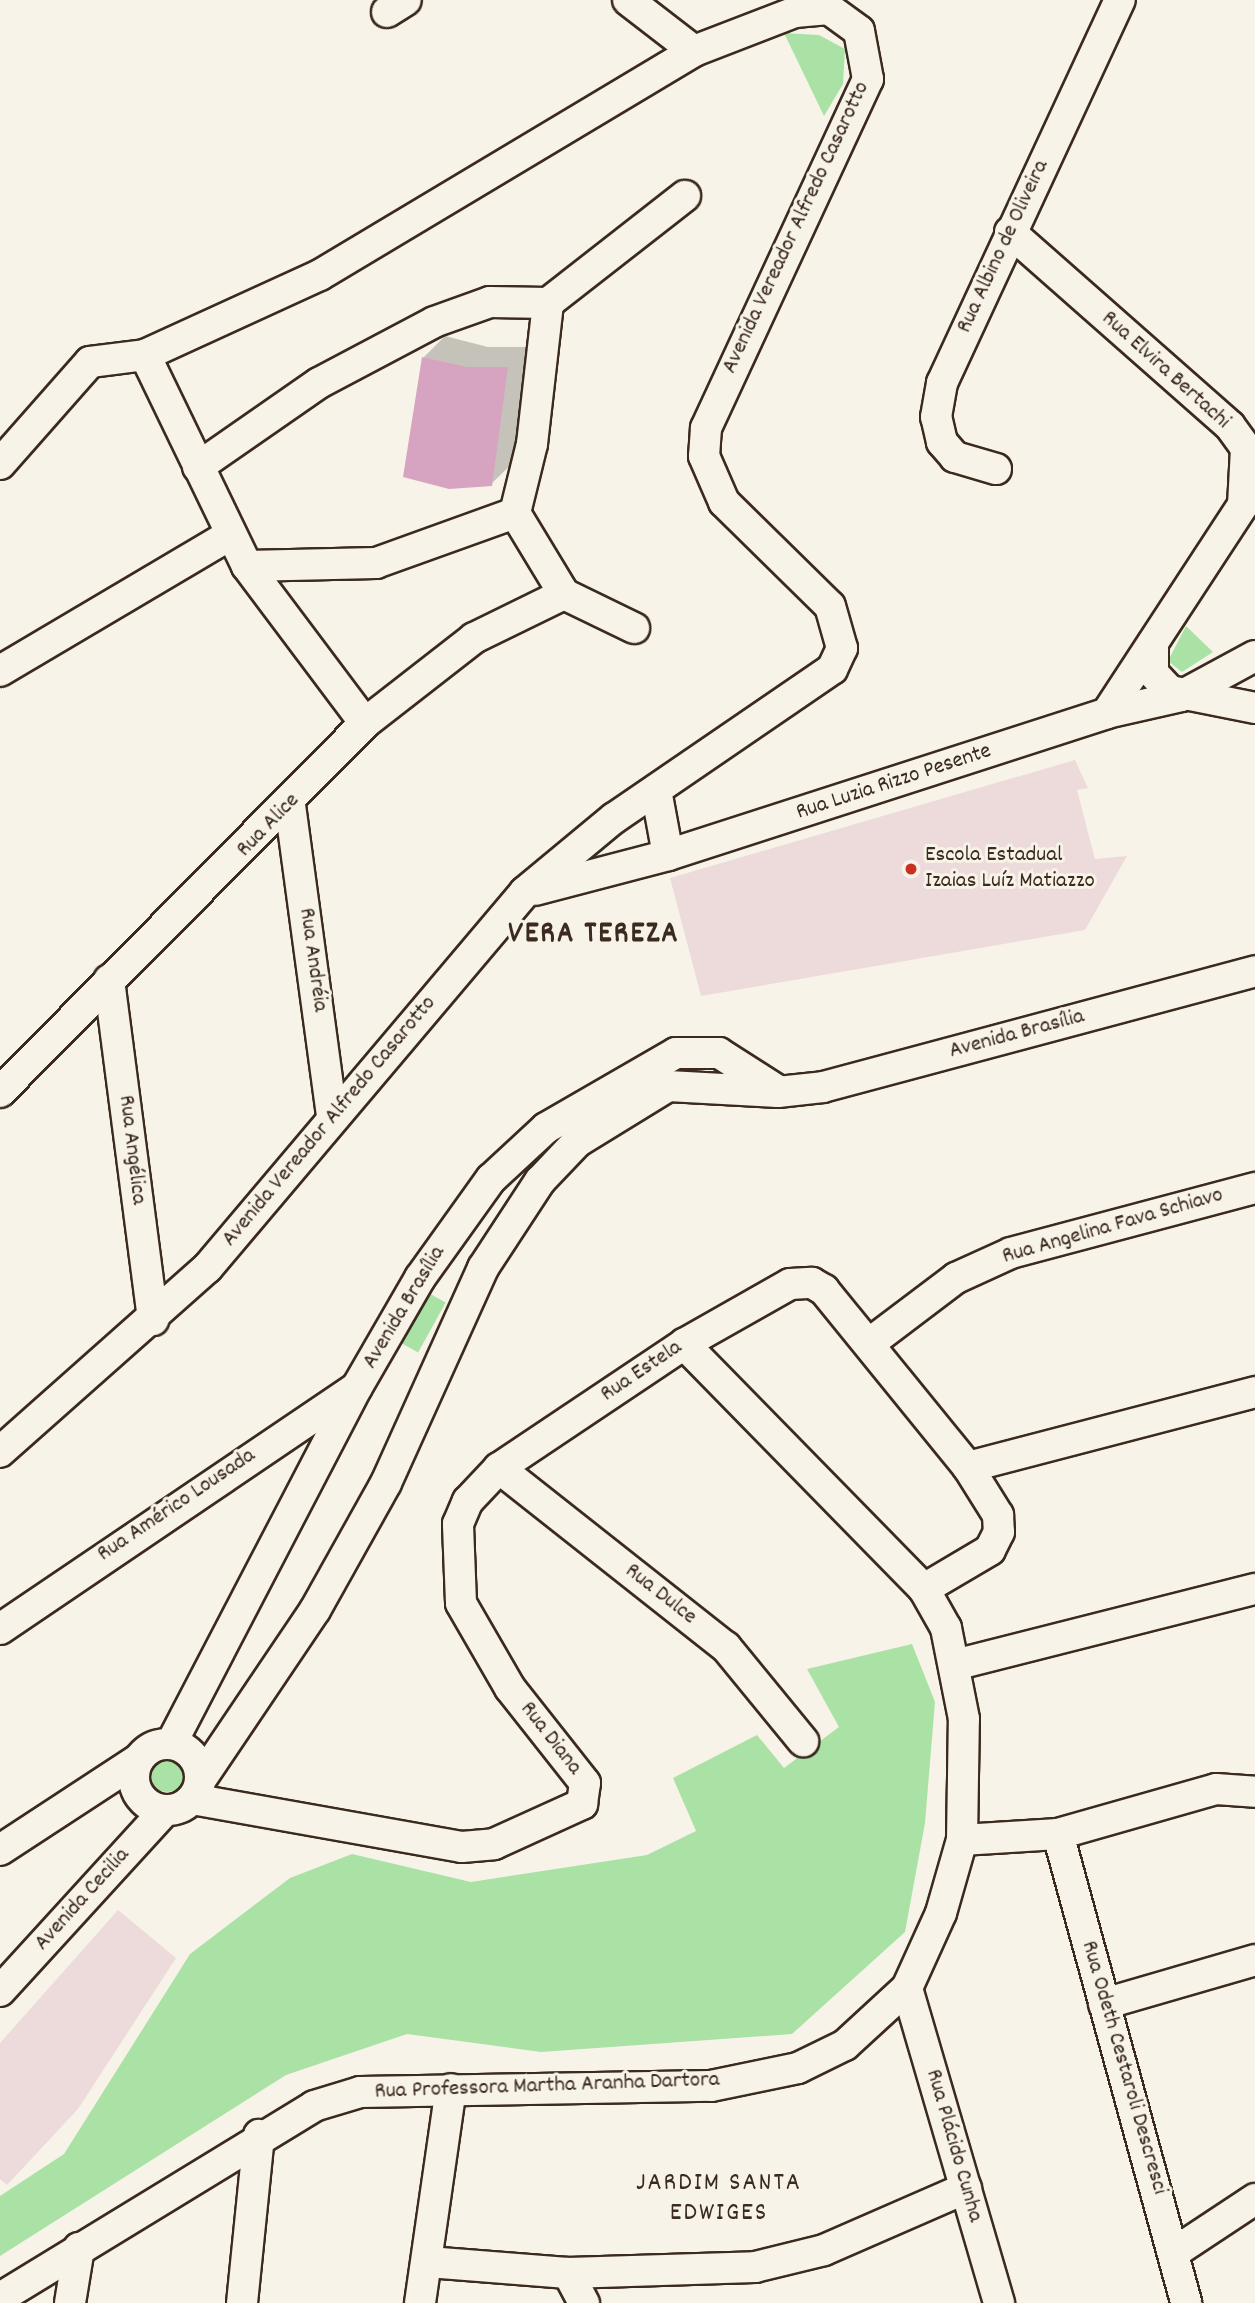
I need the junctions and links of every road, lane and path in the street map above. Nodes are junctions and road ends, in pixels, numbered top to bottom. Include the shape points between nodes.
1 (628, 0) edge
2 (1120, 0) edge
3 (694, 51) junction
4 (685, 196) dead end
5 (1010, 232) junction
6 (548, 303) junction
7 (145, 355) junction
8 (0, 464) edge
9 (198, 467) junction
10 (996, 469) dead end
11 (515, 513) junction
12 (230, 535) junction
13 (247, 566) junction
14 (564, 594) junction
15 (634, 628) dead end
16 (1153, 643) junction
17 (1255, 656) edge
18 (0, 671) edge
19 (1181, 696) junction
20 (1255, 708) edge
21 (1107, 713) junction
22 (365, 723) junction
23 (656, 790) junction
24 (290, 805) junction
25 (668, 855) junction
26 (525, 892) junction
27 (1255, 971) edge
28 (109, 980) junction
29 (660, 1075) junction
30 (0, 1092) edge
31 (332, 1114) junction
32 (1255, 1188) edge
33 (153, 1320) junction
34 (870, 1343) junction
35 (684, 1344) junction
36 (357, 1387) junction
37 (1255, 1392) edge
38 (0, 1452) edge
39 (968, 1467) junction
40 (499, 1468) junction
41 (924, 1589) junction
42 (1255, 1589) edge
43 (0, 1629) edge
44 (958, 1664) junction
45 (803, 1741) dead end
46 (171, 1744) junction
47 (139, 1759) junction
48 (1255, 1792) edge
49 (186, 1796) junction
50 (1058, 1834) junction
51 (962, 1840) junction
52 (0, 1850) edge
53 (1255, 1960) edge
54 (907, 1988) junction
55 (0, 1991) edge
56 (1104, 2004) junction
57 (451, 2089) junction
58 (259, 2135) junction
59 (966, 2188) junction
60 (1255, 2199) edge
61 (79, 2248) junction
62 (1175, 2252) junction
63 (428, 2262) junction
64 (568, 2273) junction
65 (0, 2298) edge
66 (70, 2303) edge
67 (242, 2303) edge
68 (420, 2303) edge
69 (584, 2303) edge
70 (999, 2303) edge
71 (1186, 2303) edge

1 - 3 street
2 - 5 street, Rua Albino de Oliveira
3 - 7 street, Avenida Vereador Alfredo Casarotto via 320,275
3 - 23 street, Avenida Vereador Alfredo Casarotto via 795,12 829,9 859,31 867,52 868,79 858,106 706,428 704,456 724,502 830,606 842,648 832,668
4 - 6 street
5 - 10 street, Rua Albino de Oliveira via 942,383 936,417 942,442 955,457
5 - 16 street, Rua Elvira Bertachi via 1230,426 1246,448 1243,505
6 - 9 street via 490,302 434,322 319,383
6 - 11 street via 531,444
7 - 8 street, Avenida Vereador Alfredo Casarotto via 90,362
7 - 9 street
9 - 12 street
11 - 13 street via 376,563
11 - 14 street
12 - 13 street
12 - 18 street
13 - 22 street
14 - 15 street
14 - 22 street, Rua Alice via 474,638
16 - 19 street via 1153,673
16 - 21 street, Rua Elvira Bertachi
17 - 19 street, Rua Luzia Rizzo Pesente
19 - 20 street
19 - 21 street, Rua Luzia Rizzo Pesente
21 - 25 street, Rua Luzia Rizzo Pesente
22 - 24 street, Rua Alice
23 - 25 street
23 - 26 street, Avenida Vereador Alfredo Casarotto
24 - 28 street, Rua Alice
24 - 31 street, Rua Andréia
25 - 26 street, Rua Luzia Rizzo Pesente
26 - 31 street, Avenida Vereador Alfredo Casarotto
27 - 29 street, Avenida Brasília via 822,1087 778,1092
28 - 30 street, Rua Alice
28 - 33 street, Rua Angélica
29 - 36 street, Avenida Brasília via 546,1128 491,1179 420,1278
29 - 49 street, Avenida Brasília via 577,1142 509,1224 458,1315 386,1483 315,1610
31 - 33 street, Avenida Vereador Alfredo Casarotto via 207,1268
32 - 34 street, Rua Angelina Fava Schiavo via 1011,1253 956,1278
33 - 38 street, Avenida Vereador Alfredo Casarotto
34 - 35 street, Rua Estela via 824,1290 812,1283 790,1284
34 - 39 street
35 - 40 street, Rua Estela
35 - 41 street, Rua Professora Martha Aranha Dartora
36 - 43 street, Rua Américo Lousada
36 - 46 street, Avenida Brasília
37 - 39 street
39 - 41 street via 998,1515 999,1532 990,1550
40 - 45 street, Rua Dulce via 726,1647 762,1683
40 - 49 street, Rua Diana via 468,1501 458,1524 461,1603 510,1688 585,1783 582,1804 494,1844 462,1847
41 - 44 street, Rua Professora Martha Aranha Dartora
42 - 44 street
44 - 51 street, Rua Professora Martha Aranha Dartora
46 - 47 street
46 - 49 street via 190,1752
47 - 49 street via 138,1792
47 - 52 street
48 - 50 street via 1216,1789
49 - 55 street, Avenida Cecilia
50 - 51 street
50 - 56 street, Rua Odeth Cestaroli Descresci
51 - 54 street, Rua Professora Martha Aranha Dartora via 941,1913
53 - 56 street
54 - 57 street, Rua Professora Martha Aranha Dartora via 845,2045 798,2068 711,2086
54 - 59 street, Rua Plácido Cunha
56 - 62 street, Rua Odeth Cestaroli Descresci
57 - 58 street, Rua Professora Martha Aranha Dartora via 360,2092 314,2106
57 - 63 street
58 - 61 street, Rua Professora Martha Aranha Dartora
58 - 67 street
59 - 64 street via 824,2250 755,2267
59 - 70 street, Rua Plácido Cunha
60 - 62 street
61 - 65 street, Rua Professora Martha Aranha Dartora
61 - 66 street
62 - 71 street, Rua Odeth Cestaroli Descresci
63 - 64 street
63 - 68 street
64 - 69 street

